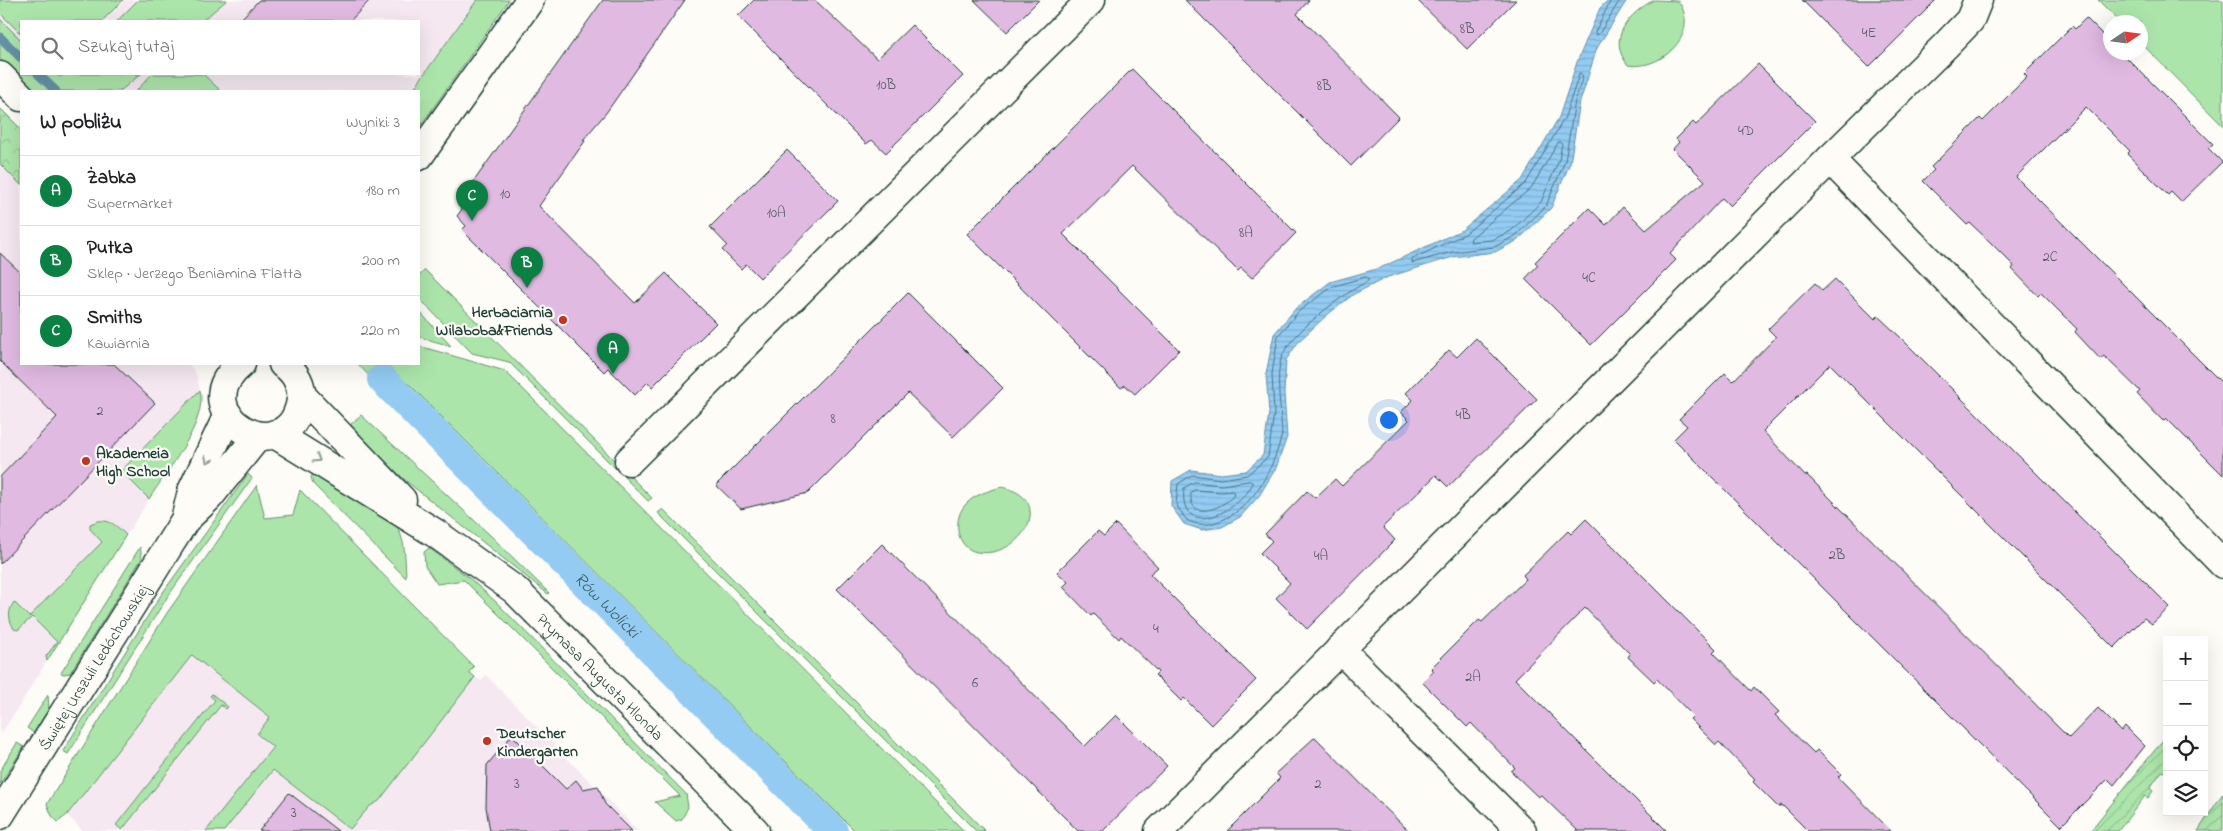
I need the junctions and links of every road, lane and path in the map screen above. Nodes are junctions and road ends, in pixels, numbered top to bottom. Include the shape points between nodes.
1 (530, 0) edge
2 (1091, 0) edge
3 (1978, 0) edge
4 (0, 76) edge
5 (20, 96) edge
6 (420, 155) edge
7 (1830, 159) junction
8 (284, 365) edge
9 (310, 365) edge
10 (233, 366) edge
11 (301, 393) junction
12 (228, 415) junction
13 (266, 435) junction
14 (629, 461) dead end
15 (186, 520) junction
16 (435, 533) junction
17 (2223, 564) edge
18 (1340, 649) junction
19 (0, 815) edge
20 (755, 831) edge
21 (1160, 831) edge
22 (1522, 831) edge

1 - 6 street
2 - 14 street
3 - 7 street via 1970,20
4 - 5 street
7 - 17 street
7 - 18 street
8 - 11 street, Prymasa Augusta Hlonda via 296,377
9 - 11 street, Świętej Urszuli Ledóchowskiej
10 - 12 street via 223,392
11 - 13 street, Świętej Urszuli Ledóchowskiej via 300,408 294,419 286,428
11 - 16 street, Prymasa Augusta Hlonda
12 - 13 street, Prymasa Augusta Hlonda via 240,430
12 -> 15 street, Świętej Urszuli Ledóchowskiej via 192,491
13 - 15 street, Świętej Urszuli Ledóchowskiej
13 -> 16 street, Prymasa Augusta Hlonda
15 - 19 street, Świętej Urszuli Ledóchowskiej
16 - 20 street, Prymasa Augusta Hlonda via 515,590
18 - 21 street
18 - 22 street

